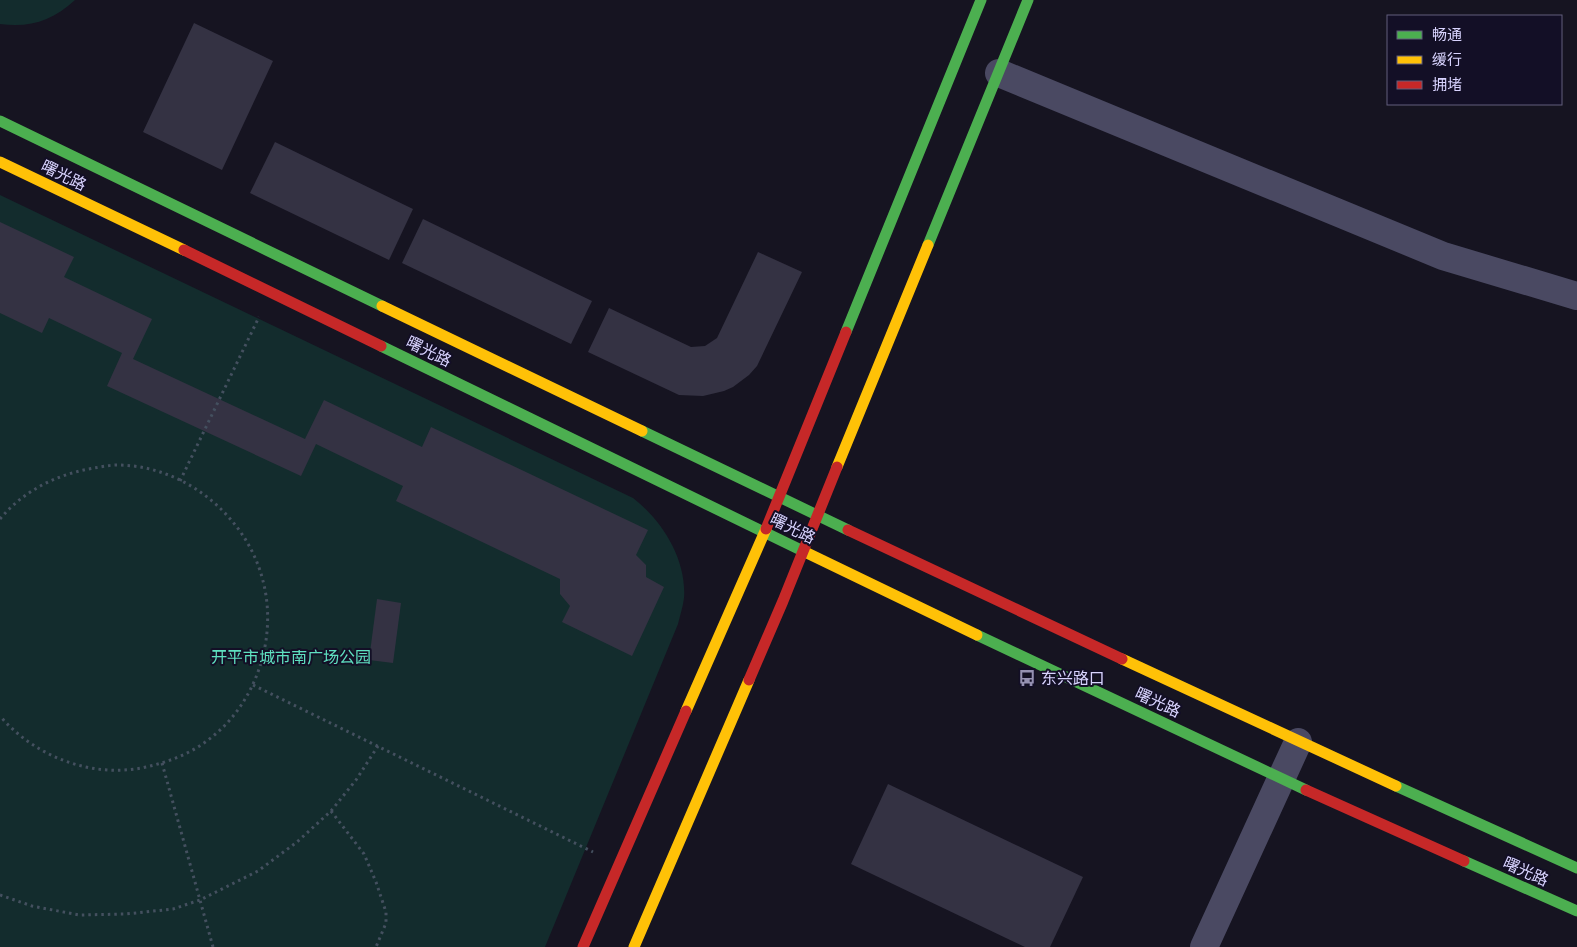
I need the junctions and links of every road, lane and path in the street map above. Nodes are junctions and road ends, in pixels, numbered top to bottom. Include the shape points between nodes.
1 (981, 0) edge
2 (1028, 0) edge
3 (999, 73) junction
4 (0, 121) edge
5 (0, 162) edge
6 (271, 292) junction
7 (1577, 296) edge
8 (180, 481) junction
9 (779, 498) junction
10 (816, 515) junction
11 (0, 519) edge
12 (764, 533) junction
13 (802, 551) junction
14 (252, 685) junction
15 (0, 716) edge
16 (1298, 742) junction
17 (378, 746) junction
18 (162, 763) junction
19 (1282, 778) junction
20 (331, 810) junction
21 (619, 864) junction
22 (1577, 868) edge
23 (0, 895) edge
24 (200, 900) junction
25 (1577, 911) edge
26 (213, 947) edge
27 (376, 947) edge
28 (583, 947) edge
29 (634, 947) edge
30 (1204, 947) edge

1 - 9 main road
2 - 3 main road
3 - 7 street via 1443,256
3 - 10 main road
4 - 9 main road, 曙光路
5 - 6 main road, 曙光路
6 - 8 path
6 - 12 main road, 曙光路
8 - 11 path via 165,474 116,465 67,473 23,496
8 - 14 path via 209,498 243,534 263,581 268,632
9 - 10 main road, 曙光路
9 - 12 main road
10 - 13 main road
10 - 16 main road, 曙光路
12 - 13 main road, 曙光路
12 - 21 main road
13 - 19 main road, 曙光路
13 - 29 main road
14 - 17 path
14 - 18 path via 228,723 209,740
15 - 18 path via 41,750 88,768 113,771
16 - 19 street
16 - 22 main road, 曙光路
17 - 20 path
17 - 21 path
18 - 24 path
19 - 25 main road, 曙光路
19 - 30 street
20 - 24 path via 258,872
20 - 27 path via 364,854 379,890 386,923
21 - 28 main road
23 - 24 path via 32,906 79,915 173,909
24 - 26 path

